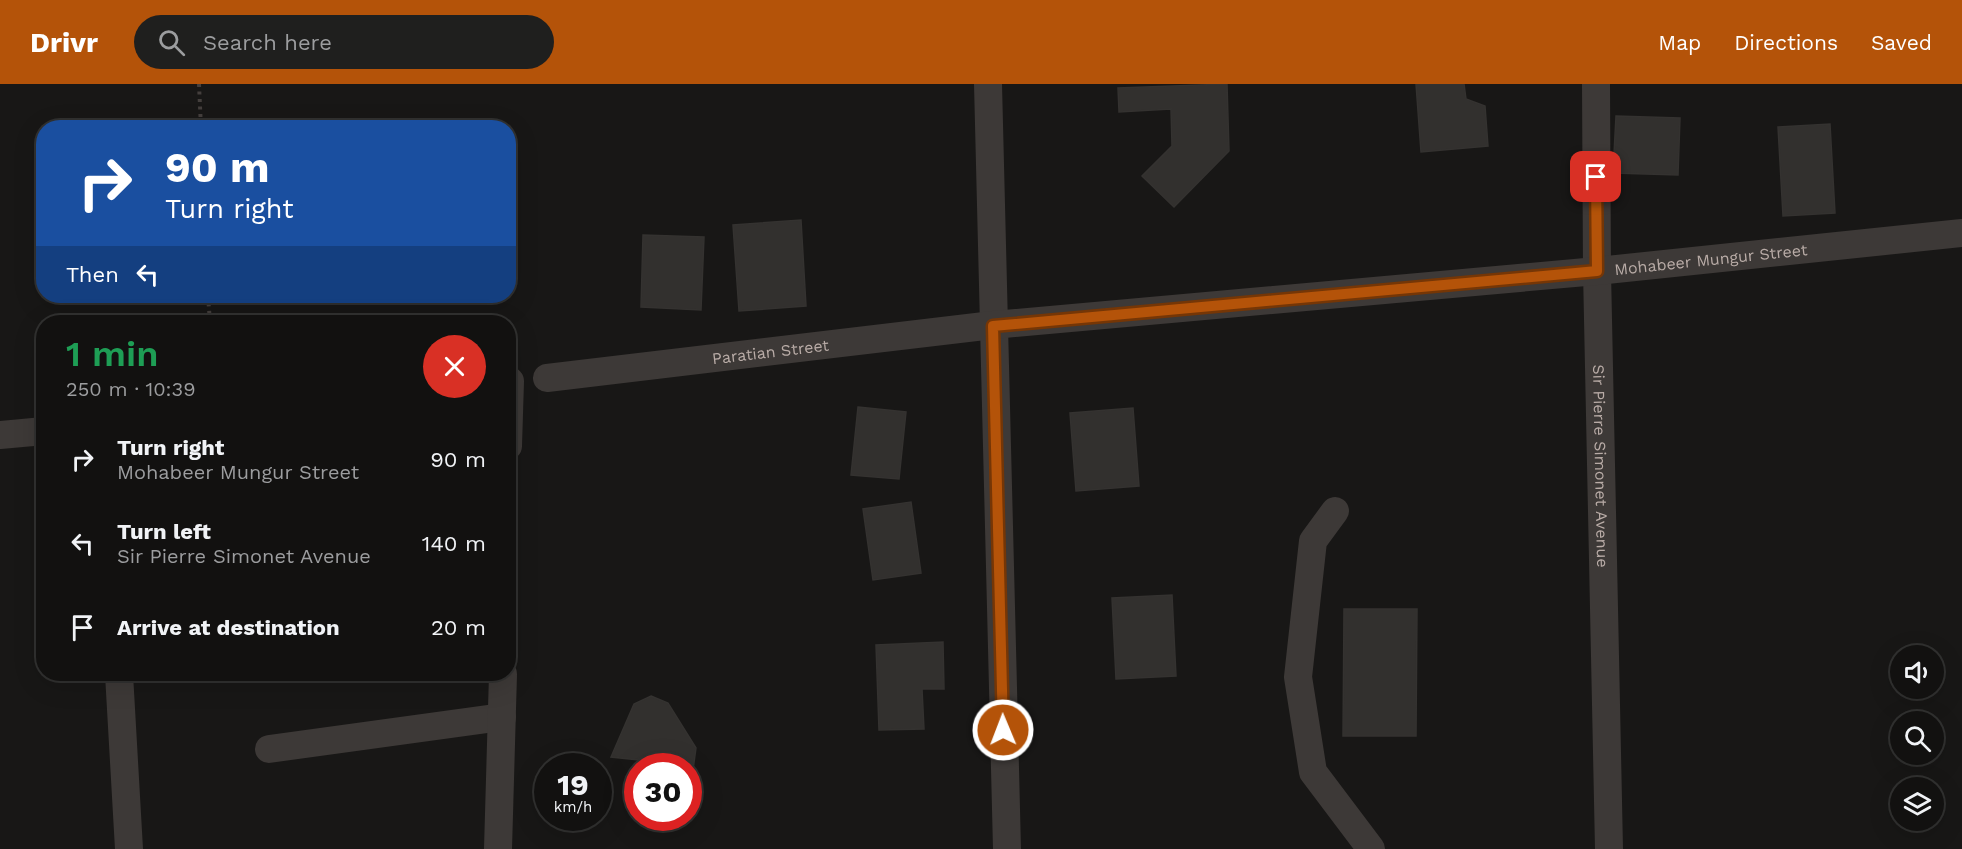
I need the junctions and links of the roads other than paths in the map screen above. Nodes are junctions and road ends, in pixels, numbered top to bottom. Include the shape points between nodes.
1 (988, 84) edge
2 (1596, 84) edge
3 (1962, 233) edge
4 (1597, 271) junction
5 (993, 326) junction
6 (547, 378) dead end
7 (36, 432) edge
8 (0, 435) edge
9 (1335, 511) dead end
10 (119, 681) edge
11 (503, 681) edge
12 (502, 717) junction
13 (269, 749) dead end
14 (129, 849) edge
15 (498, 849) edge
16 (1006, 849) edge
17 (1371, 849) edge
18 (1608, 849) edge

1 - 5 street
2 - 4 street, Sir Pierre Simonet Avenue
3 - 4 street, Mohabeer Mungur Street
4 - 5 street, Mohabeer Mungur Street
4 - 18 street, Sir Pierre Simonet Avenue
5 - 6 street, Paratian Street
5 - 16 street
7 - 8 street
9 - 17 street via 1313,541 1298,677 1313,772
10 - 14 street
11 - 12 street
12 - 13 street
12 - 15 street

